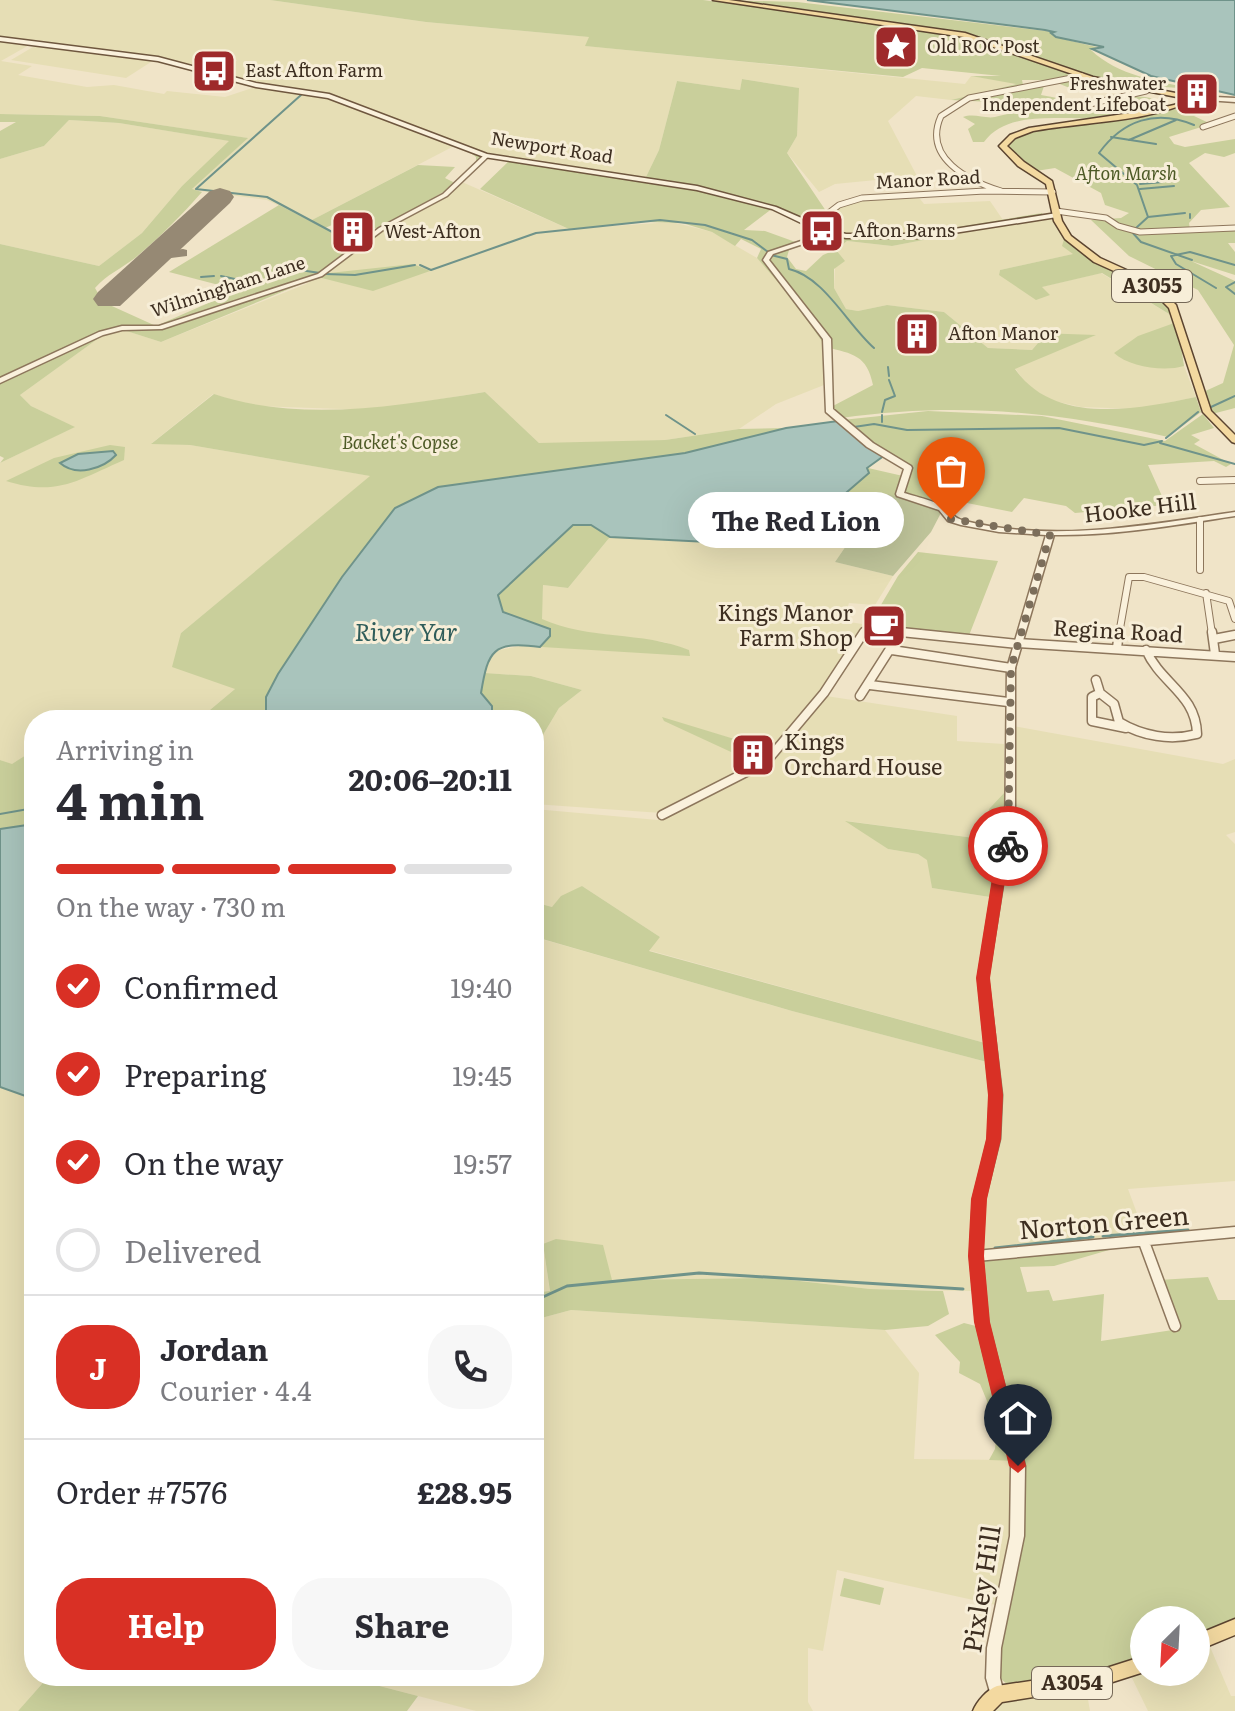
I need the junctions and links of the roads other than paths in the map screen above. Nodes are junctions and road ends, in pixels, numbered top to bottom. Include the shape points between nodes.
1 (716, 0) edge
2 (0, 39) edge
3 (1082, 76) junction
4 (1146, 91) junction
5 (1194, 98) junction
6 (1235, 100) edge
7 (1077, 107) dead end
8 (1235, 116) edge
9 (1203, 127) dead end
10 (486, 156) junction
11 (987, 189) junction
12 (1053, 192) junction
13 (1057, 213) junction
14 (813, 225) junction
15 (1235, 228) edge
16 (831, 233) junction
17 (0, 381) edge
18 (1235, 440) edge
19 (1235, 480) edge
20 (1198, 481) dead end
21 (1235, 514) edge
22 (1200, 520) junction
23 (1050, 535) junction
24 (1200, 570) dead end
25 (1206, 593) junction
26 (1235, 619) edge
27 (1235, 635) edge
28 (897, 638) dead end
29 (1214, 639) junction
30 (1018, 643) junction
31 (1117, 648) junction
32 (892, 650) junction
33 (1146, 650) junction
34 (1215, 654) junction
35 (1235, 657) edge
36 (1011, 668) junction
37 (1096, 680) dead end
38 (870, 685) junction
39 (1100, 693) junction
40 (860, 696) dead end
41 (1008, 702) junction
42 (1128, 729) junction
43 (662, 815) dead end
44 (1235, 1232) edge
45 (1144, 1242) junction
46 (976, 1256) junction
47 (1175, 1326) dead end
48 (1235, 1627) edge
49 (1210, 1637) edge
50 (1130, 1668) edge
51 (997, 1694) junction
52 (982, 1711) edge

1 - 3 main road via 965,35
2 - 10 main road, Newport Road via 158,59 256,85 329,96
3 - 4 main road
3 - 11 street via 969,98 938,117 935,131 950,165
4 - 5 main road
4 - 7 street
5 - 6 street
5 - 12 main road via 1172,109 1037,126 1006,138 1003,146
8 - 9 street
10 - 14 main road, Newport Road via 697,188 774,208
10 - 17 street, Wilmingham Lane via 445,195 373,235 320,275 160,328 101,333
11 - 12 street, Manor Road
11 - 14 street, Manor Road via 853,200
12 - 13 main road, A3055
13 - 15 street via 1082,211 1138,232
13 - 16 main road, Newport Road via 906,238
13 - 18 main road, A3055 via 1078,246 1150,284 1173,307 1207,412
14 - 16 main road, Newport Road
16 - 23 street, Hooke Hill via 765,258 827,339 827,402 852,430 908,468 900,494 942,508 970,525
19 - 20 street
21 - 22 street, Hooke Hill
22 - 23 street, Hooke Hill via 1118,533
22 - 24 street
23 - 30 street, Pixley Hill
25 - 26 street via 1229,601
25 - 29 street
25 - 31 street via 1129,577
27 - 29 street
28 - 32 street
29 - 34 street
30 - 31 street, Regina Road
30 - 36 street, Pixley Hill
30 - 43 street, Regina Road via 866,629 824,693 766,762
31 - 33 street, Regina Road
32 - 36 street
32 - 38 street
33 - 34 street, Regina Road
33 - 42 street via 1151,667 1193,703 1199,716 1197,734 1184,738
34 - 35 street, Regina Road
36 - 41 street, Pixley Hill
37 - 39 street
38 - 40 street
38 - 41 street
39 - 42 street via 1111,698 1119,722
39 - 42 street via 1092,697 1092,721
41 - 46 street, Pixley Hill via 1010,839 983,978 996,1095 994,1139 979,1199
44 - 45 street, Norton Green
45 - 46 street, Norton Green
45 - 47 street
46 - 51 street, Pixley Hill via 982,1322 1018,1466 1017,1536 994,1648
48 - 49 main road
50 - 51 main road, A3054 via 1097,1679
51 - 52 main road

